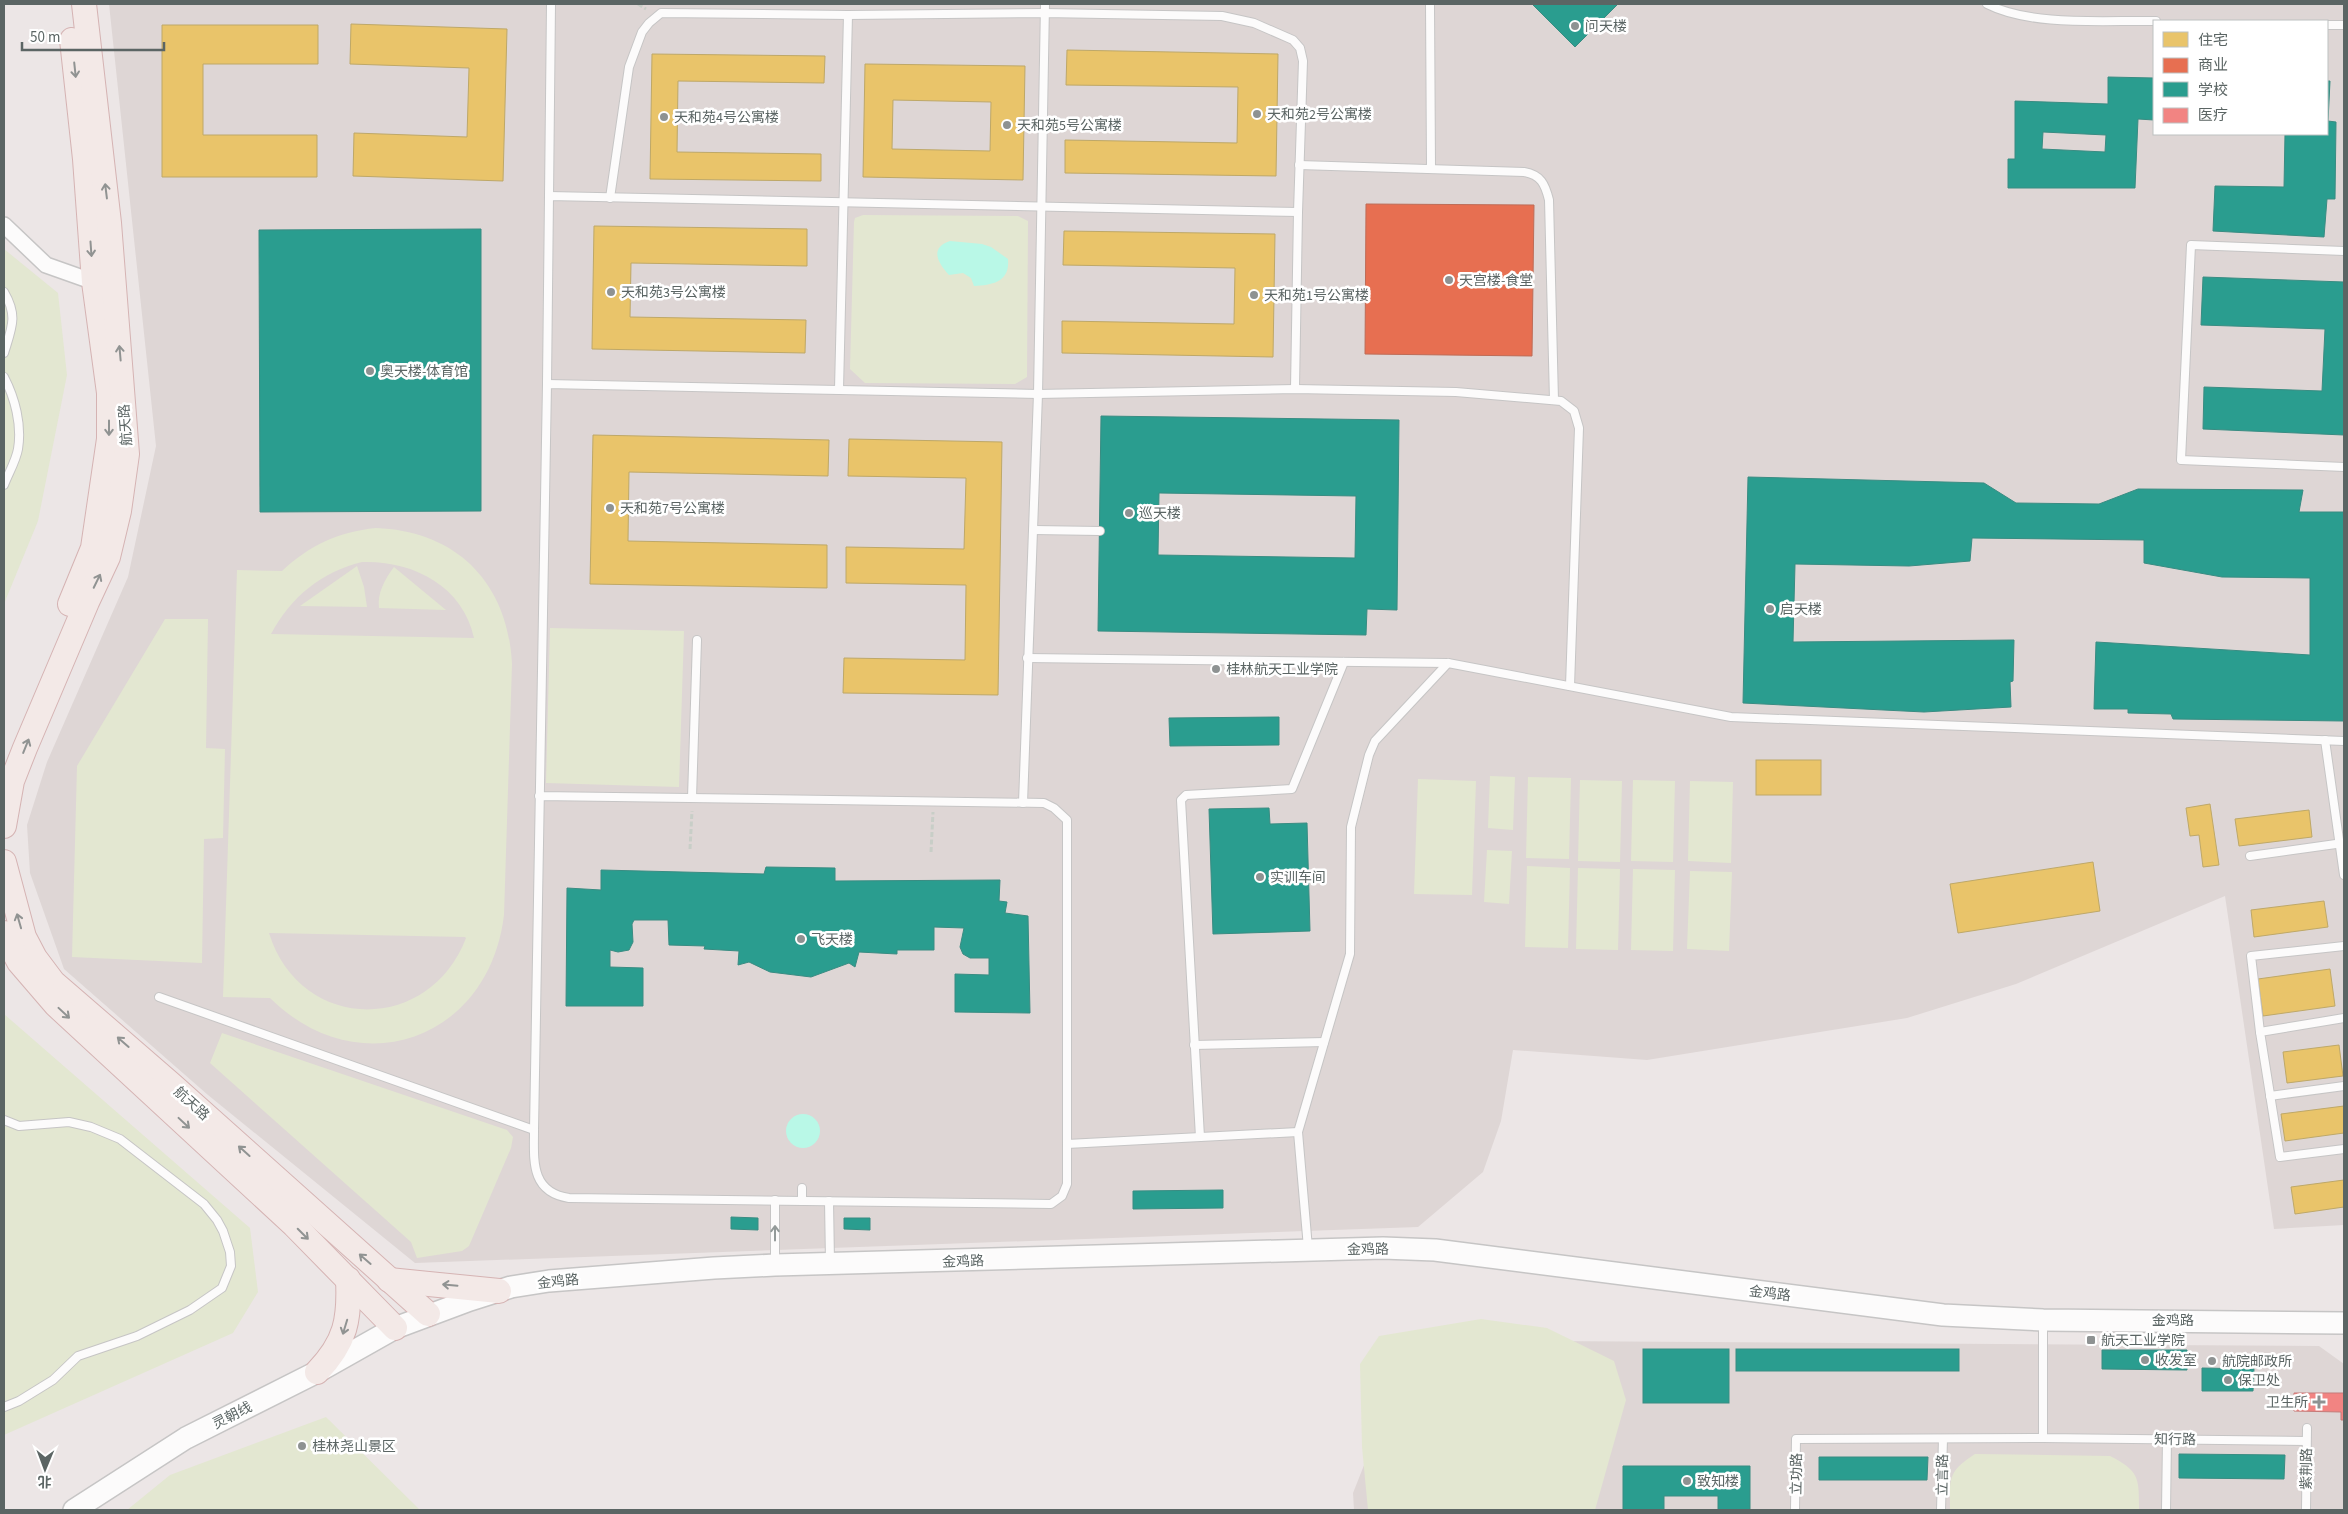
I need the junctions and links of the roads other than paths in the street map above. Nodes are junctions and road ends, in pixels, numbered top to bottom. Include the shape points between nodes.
1 (70, 4) edge
2 (84, 4) edge
3 (551, 4) edge
4 (744, 4) edge
5 (1045, 4) edge
6 (1430, 4) edge
7 (1987, 4) edge
8 (744, 13) junction
9 (1044, 13) junction
10 (848, 15) junction
11 (2153, 21) edge
12 (2328, 25) edge
13 (2344, 25) edge
14 (1299, 165) junction
15 (1430, 168) junction
16 (549, 196) junction
17 (610, 198) junction
18 (842, 203) junction
19 (1041, 207) junction
20 (1298, 212) junction
21 (4, 225) edge
22 (2344, 252) edge
23 (94, 282) junction
24 (4, 292) edge
25 (4, 353) edge
26 (4, 377) edge
27 (547, 384) junction
28 (1295, 389) junction
29 (839, 390) junction
30 (1038, 394) junction
31 (1554, 400) junction
32 (2344, 467) edge
33 (4, 486) edge
34 (1034, 530) junction
35 (1100, 531) dead end
36 (698, 640) dead end
37 (1027, 658) junction
38 (1344, 662) junction
39 (1448, 663) junction
40 (1570, 686) junction
41 (2324, 740) junction
42 (2344, 741) edge
43 (4, 760) edge
44 (539, 796) junction
45 (692, 798) junction
46 (1023, 803) junction
47 (4, 826) edge
48 (2342, 843) edge
49 (2250, 856) dead end
50 (4, 862) edge
51 (2344, 875) edge
52 (4, 933) edge
53 (2344, 946) edge
54 (159, 997) dead end
55 (2344, 1018) edge
56 (2260, 1032) junction
57 (1324, 1042) junction
58 (1194, 1045) junction
59 (2344, 1086) edge
60 (2270, 1096) junction
61 (4, 1120) edge
62 (534, 1130) junction
63 (1298, 1132) junction
64 (1200, 1137) junction
65 (1067, 1144) junction
66 (2344, 1149) edge
67 (802, 1188) dead end
68 (775, 1200) junction
69 (802, 1201) junction
70 (829, 1201) junction
71 (1308, 1250) junction
72 (830, 1265) junction
73 (775, 1266) junction
74 (348, 1279) junction
75 (389, 1280) junction
76 (499, 1291) junction
77 (428, 1314) junction
78 (2043, 1320) junction
79 (2344, 1323) edge
80 (395, 1328) junction
81 (317, 1372) junction
82 (4, 1407) edge
83 (2306, 1428) dead end
84 (2043, 1438) junction
85 (1796, 1439) joint
86 (1943, 1439) junction
87 (2167, 1439) junction
88 (2306, 1441) junction
89 (74, 1510) edge
90 (1795, 1510) edge
91 (1941, 1510) edge
92 (2166, 1510) edge
93 (2306, 1510) edge

1 -> 23 main road, 航天路
47 -> 2 main road, 航天路 via 12,781 108,557 127,454 110,223
3 - 16 lane
4 - 8 lane
5 - 9 lane
6 - 15 lane
7 - 11 lane via 2034,19
8 - 10 lane
8 - 17 lane via 661,13 648,23 629,66
9 - 10 lane
9 - 14 lane via 1222,16 1254,23 1293,40 1300,48 1303,61
9 - 19 lane
10 - 18 lane
12 - 13 lane
14 - 15 lane
14 - 20 lane
15 - 31 lane via 1524,172 1542,181 1549,200
16 - 17 lane
16 - 27 lane
17 - 18 lane
18 - 19 lane
18 - 29 lane
19 - 20 lane
19 - 30 lane
20 - 28 lane
21 - 23 street via 46,265
22 - 32 lane via 2191,245 2181,460
23 -> 43 main road, 航天路 via 109,392 109,439 93,548
24 - 25 lane via 13,308 11,332
26 - 33 lane via 11,390 18,422 18,450
27 - 29 lane
27 - 44 lane
28 - 30 lane
28 - 31 lane via 1456,392
29 - 30 lane
30 - 34 lane
31 - 40 lane via 1574,412 1579,428
34 - 35 lane
34 - 37 lane
36 - 45 lane
37 - 38 lane
37 - 46 lane
38 - 39 lane
38 - 58 lane via 1292,789 1186,795 1181,800
39 - 40 lane
39 - 57 lane via 1384,729 1369,755 1351,827 1350,954
40 - 41 lane via 1731,718
41 - 42 lane
41 - 48 lane
44 - 45 lane
44 - 62 lane
45 - 46 lane
46 - 65 lane via 1044,803 1067,820
48 - 49 lane
48 - 51 lane
75 -> 50 main road, 航天路 via 53,982 24,936
52 -> 74 main road, 航天路 via 19,962 56,1005
53 - 56 lane via 2251,956
54 - 62 lane
55 - 56 lane
56 - 60 lane
57 - 58 lane
57 - 63 lane
58 - 64 lane
59 - 60 lane
60 - 66 lane via 2280,1157
61 - 82 lane via 19,1126 69,1122 120,1139 204,1204 223,1231 231,1266 222,1288 190,1310 137,1336 78,1356 53,1380
62 - 68 lane via 536,1174 546,1188 562,1197
63 - 64 lane
63 - 71 lane
64 - 65 lane
65 - 70 lane via 1066,1190 1051,1204
67 - 69 lane
68 - 69 lane
73 -> 68 lane
69 - 70 lane
70 - 72 lane
71 - 72 main road, 金鸡路
71 - 78 main road, 金鸡路 via 1436,1250 1944,1315
72 - 73 main road, 金鸡路
73 - 76 main road, 金鸡路 via 567,1280
74 - 80 main road, 航天路
74 -> 81 main road via 349,1312 344,1332 337,1347
76 -> 75 main road
75 - 77 main road, 航天路
76 - 77 main road, 金鸡路
77 - 80 main road, 金鸡路
78 - 79 main road, 金鸡路
78 - 84 lane
80 - 81 main road, 灵朝线
81 - 89 main road, 灵朝线 via 186,1438
83 - 88 lane, 紫荆路
84 - 86 lane, 知行路
84 - 87 lane, 知行路
85 - 86 lane, 知行路
85 - 90 lane, 立功路
86 - 91 lane, 立言路
87 - 88 lane, 知行路
87 - 92 lane
88 - 93 lane, 紫荆路

